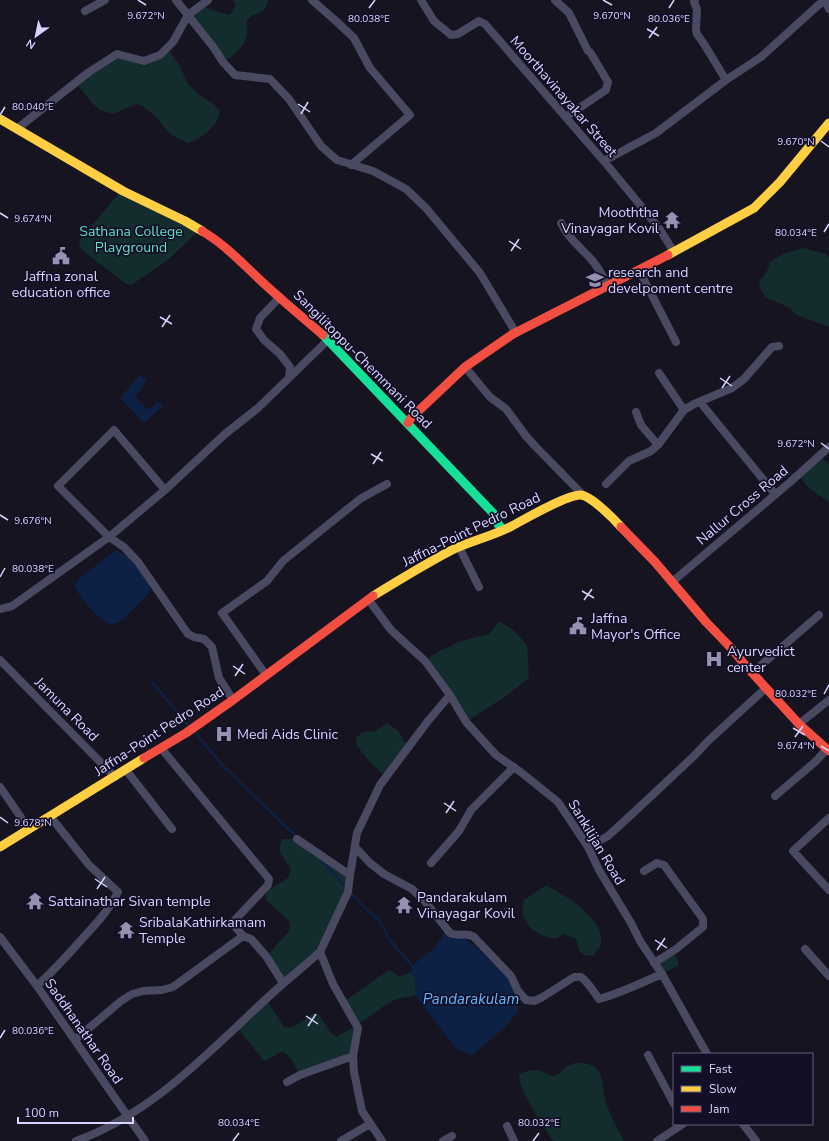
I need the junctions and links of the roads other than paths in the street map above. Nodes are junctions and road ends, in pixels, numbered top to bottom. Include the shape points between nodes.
1 (105, 0) edge
2 (176, 0) edge
3 (208, 0) edge
4 (312, 0) edge
5 (421, 0) edge
6 (555, 0) edge
7 (695, 0) edge
8 (824, 0) edge
9 (829, 8) edge
10 (85, 11) dead end
11 (188, 15) junction
12 (726, 80) junction
13 (566, 117) junction
14 (0, 119) edge
15 (829, 123) edge
16 (18, 128) junction
17 (604, 161) junction
18 (351, 165) junction
19 (561, 223) dead end
20 (674, 252) junction
21 (638, 270) junction
22 (608, 286) junction
23 (280, 297) junction
24 (516, 333) junction
25 (328, 340) junction
26 (676, 342) dead end
27 (779, 346) dead end
28 (465, 367) junction
29 (658, 373) dead end
30 (290, 378) junction
31 (700, 402) junction
32 (684, 410) junction
33 (636, 412) dead end
34 (408, 423) junction
35 (658, 445) junction
36 (829, 447) edge
37 (387, 484) dead end
38 (606, 484) dead end
39 (165, 490) junction
40 (776, 494) junction
41 (583, 495) junction
42 (503, 530) junction
43 (109, 537) junction
44 (459, 547) junction
45 (672, 582) junction
46 (479, 587) dead end
47 (368, 599) junction
48 (0, 609) edge
49 (819, 615) dead end
50 (0, 660) edge
51 (752, 673) junction
52 (266, 675) junction
53 (766, 688) junction
54 (450, 695) junction
55 (233, 700) junction
56 (829, 700) edge
57 (799, 724) junction
58 (161, 748) junction
59 (828, 750) edge
60 (514, 767) junction
61 (126, 770) junction
62 (115, 776) junction
63 (0, 787) edge
64 (775, 796) dead end
65 (50, 816) junction
66 (829, 818) edge
67 (29, 829) junction
68 (172, 829) dead end
69 (297, 839) dead end
70 (355, 847) junction
71 (588, 847) junction
72 (0, 848) edge
73 (431, 863) dead end
74 (644, 871) dead end
75 (350, 875) junction
76 (829, 890) edge
77 (243, 936) junction
78 (0, 937) edge
79 (805, 949) dead end
80 (320, 952) junction
81 (654, 963) junction
82 (662, 974) junction
83 (829, 976) edge
84 (283, 983) junction
85 (37, 986) junction
86 (75, 1040) junction
87 (706, 1053) edge
88 (648, 1055) dead end
89 (353, 1056) junction
90 (287, 1082) dead end
91 (673, 1102) edge
92 (128, 1116) junction
93 (370, 1124) junction
94 (681, 1125) edge
95 (744, 1125) edge
96 (507, 1126) dead end
97 (452, 1136) dead end
98 (76, 1141) edge
99 (144, 1141) edge
100 (341, 1141) edge
101 (382, 1141) edge
102 (443, 1141) edge
103 (514, 1141) edge
104 (657, 1141) edge
105 (756, 1141) edge

1 - 10 street
2 - 11 street
3 - 11 street
4 - 18 street via 354,38 370,68 410,115
5 - 13 street, Moorthavinayakar Street via 434,21 451,35 458,34 479,21 485,24
6 - 13 street via 569,12 588,52 608,82 606,90
7 - 12 street via 697,34
8 - 9 street
8 - 12 street via 761,57
11 - 16 street via 173,42 160,55 144,61 117,54 89,72
11 - 18 street via 235,75 270,79 289,99 321,146 337,160
12 - 17 street via 656,133
13 - 17 street, Moorthavinayakar Street
14 - 16 main road, Sangilitoppu-Chemmani Road
15 - 20 main road via 780,182 754,208
16 - 23 main road, Sangilitoppu-Chemmani Road via 123,191 185,221 216,240
17 - 20 street, Moorthavinayakar Street via 659,228
18 - 24 street via 373,171 406,189 426,208 480,273
19 - 22 street via 575,244 592,259
20 - 21 main road
21 - 22 main road
21 - 26 street
22 - 24 main road
23 - 25 main road, Sangilitoppu-Chemmani Road
23 - 30 street via 260,318 256,329 290,367
24 - 28 main road
25 - 30 street
25 - 34 main road, Sangilitoppu-Chemmani Road
27 - 31 street via 772,347 744,379 732,388
28 - 34 main road
28 - 41 street via 490,397 506,409 535,446
29 - 32 street
30 - 39 street
31 - 32 street
31 - 40 street
32 - 35 street
33 - 35 street
34 - 42 main road, Sangilitoppu-Chemmani Road via 493,513
35 - 38 street via 629,461
36 - 40 street, Nallur Cross Road
37 - 52 street via 360,499 283,560 267,581 222,614
39 - 43 street
39 - 43 street via 114,430 58,486
40 - 45 street, Nallur Cross Road
41 - 42 main road, Jaffna-Point Pedro Road via 554,504
41 - 45 main road via 615,520
42 - 44 main road, Jaffna-Point Pedro Road
43 - 48 street via 12,606
43 - 55 street via 124,547 138,562 188,634 204,639 212,647 219,678
44 - 46 street
44 - 47 main road, Jaffna-Point Pedro Road
45 - 51 main road
47 - 52 main road, Jaffna-Point Pedro Road
47 - 54 street, Sankilijan Road via 391,630 425,661
49 - 51 street
50 - 62 street, Jamuna Road
51 - 53 main road
52 - 55 main road, Jaffna-Point Pedro Road
53 - 57 main road
53 - 71 street via 625,821 608,836
54 - 60 street, Sankilijan Road via 466,722 496,755
54 - 70 street via 380,785 357,833
55 - 58 main road, Jaffna-Point Pedro Road
56 - 57 street
57 - 59 main road
58 - 61 main road, Jaffna-Point Pedro Road
58 - 77 street via 269,879 268,885 233,922
59 - 64 street
60 - 71 street, Sankilijan Road via 558,802
60 - 73 street via 471,810 459,831
61 - 62 main road, Jaffna-Point Pedro Road
61 - 68 street
62 - 65 main road, Jaffna-Point Pedro Road
63 - 67 street
65 - 67 main road, Jaffna-Point Pedro Road
65 - 85 street via 89,865 118,892 98,922
66 - 76 street via 793,851
67 - 72 main road, Jaffna-Point Pedro Road
69 - 75 street
70 - 75 street
70 - 82 street via 384,874 412,889 450,933 474,937 511,976 518,991 526,1000 534,1001 541,998 574,977 581,977 587,981 599,999
71 - 81 street, Sankilijan Road
74 - 81 street via 657,863 664,865 703,919 703,927
75 - 80 street via 348,892
77 - 84 street via 251,939 266,956
77 - 86 street via 172,987 132,994
78 - 85 street, Saddhanathar Road
79 - 83 street
80 - 84 street
80 - 89 street via 358,1028
81 - 82 street, Sankilijan Road
82 - 87 street, Sankilijan Road
84 - 92 street via 169,1087
85 - 86 street, Saddhanathar Road
86 - 92 street, Saddhanathar Road
88 - 91 street
89 - 90 street
89 - 93 street via 362,1111
92 - 98 street
92 - 99 street, Saddhanathar Road
93 - 100 street
93 - 101 street
94 - 104 street
95 - 105 street
96 - 103 street
97 - 102 street

